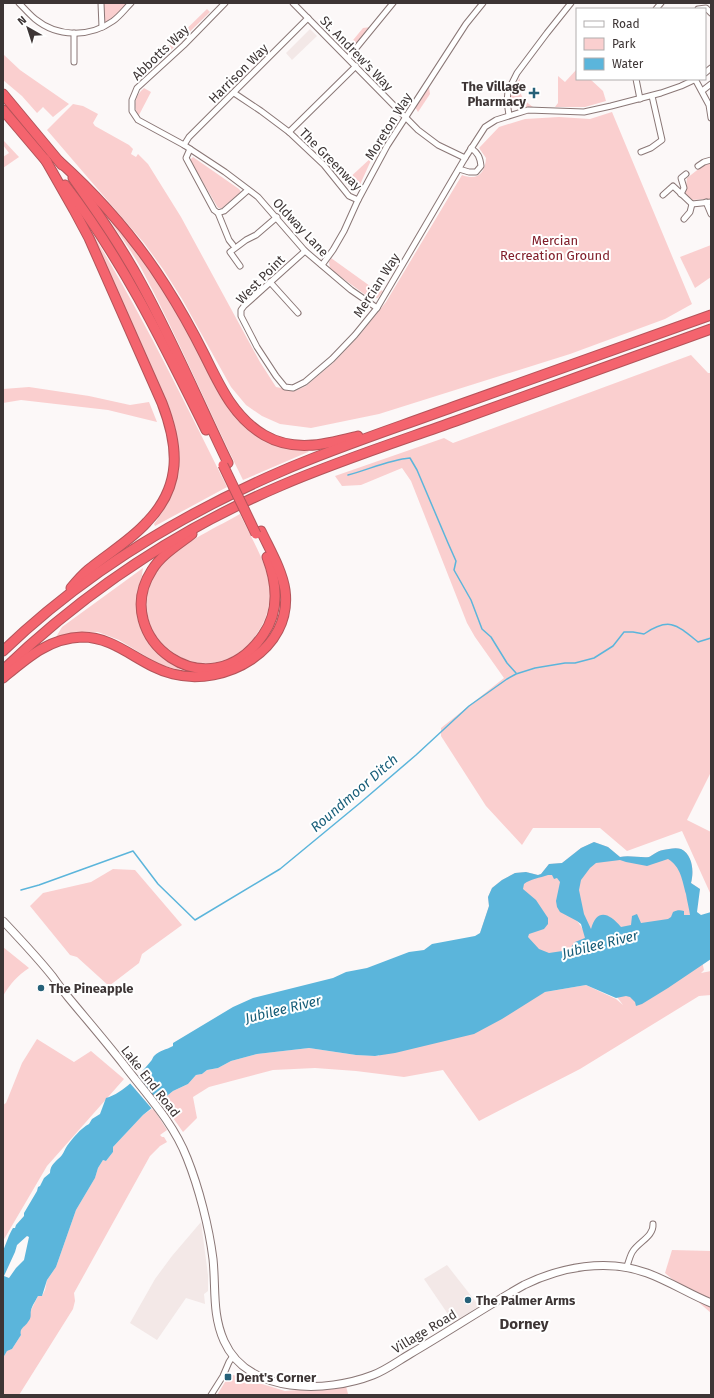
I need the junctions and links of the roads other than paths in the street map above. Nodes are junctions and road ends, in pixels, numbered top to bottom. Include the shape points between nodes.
1 (19, 3) edge
2 (101, 3) edge
3 (131, 3) edge
4 (225, 3) edge
5 (293, 3) edge
6 (394, 3) edge
7 (483, 3) edge
8 (571, 3) edge
9 (308, 18) junction
10 (102, 27) junction
11 (74, 33) junction
12 (348, 58) junction
13 (74, 62) dead end
14 (356, 66) junction
15 (636, 80) edge
16 (694, 80) edge
17 (696, 80) edge
18 (711, 84) edge
19 (702, 91) junction
20 (234, 93) junction
21 (3, 94) edge
22 (652, 96) junction
23 (640, 99) junction
24 (3, 110) edge
25 (509, 115) junction
26 (405, 117) junction
27 (711, 118) edge
28 (289, 132) junction
29 (184, 145) junction
30 (471, 148) junction
31 (190, 149) junction
32 (641, 152) dead end
33 (465, 158) junction
34 (45, 159) junction
35 (711, 160) edge
36 (59, 161) junction
37 (698, 166) dead end
38 (459, 169) junction
39 (686, 174) dead end
40 (248, 190) junction
41 (681, 194) junction
42 (663, 195) dead end
43 (358, 200) junction
44 (709, 202) edge
45 (692, 204) junction
46 (218, 213) junction
47 (711, 214) edge
48 (277, 218) junction
49 (684, 220) dead end
50 (234, 245) dead end
51 (305, 251) junction
52 (322, 265) junction
53 (240, 266) dead end
54 (270, 282) junction
55 (377, 308) junction
56 (298, 313) dead end
57 (711, 315) edge
58 (711, 329) edge
59 (285, 386) joint
60 (423, 418) junction
61 (226, 464) junction
62 (219, 515) junction
63 (258, 533) junction
64 (48, 611) junction
65 (3, 651) edge
66 (3, 670) edge
67 (3, 678) edge
68 (3, 921) edge
69 (653, 1224) dead end
70 (627, 1266) junction
71 (711, 1303) edge
72 (233, 1356) junction
73 (211, 1395) edge

1 - 11 street via 35,19 52,29
2 - 10 street
3 - 10 street via 113,21
4 - 29 street, Abbotts Way via 137,88 132,100 132,111 138,120
5 - 9 street, St. Andrew's Way
6 - 12 street
7 - 26 street, Moreton Way via 466,24
8 - 25 street via 518,73 508,91
9 - 12 street, St. Andrew's Way
9 - 20 street, Harrison Way
10 - 11 street
11 - 13 street
12 - 14 street, St. Andrew's Way
14 - 26 street, St. Andrew's Way
14 - 28 street, The Greenway
15 - 23 street
16 - 22 street, Mercian Way
17 - 19 street
18 - 19 street
19 - 27 street via 709,105
20 - 28 street, The Greenway
20 - 29 street, Harrison Way
21 - 36 highway
22 - 23 street, Mercian Way
22 - 32 street via 662,140
23 - 25 street, Mercian Way via 584,112 528,110
24 - 34 highway
25 - 30 street, Mercian Way via 485,127
26 - 33 street, St. Andrew's Way via 438,145
26 - 43 street, Moreton Way via 386,146
28 - 43 street, The Greenway via 324,165 349,196
29 - 31 street, Oldway Lane
30 - 33 street, Mercian Way
30 - 38 street via 480,158 481,166 476,172
31 - 40 street, Oldway Lane
31 - 46 street via 186,158
33 - 38 street, Mercian Way
34 - 61 highway via 80,204 122,268
34 - 64 highway via 88,238 162,403 172,435 175,459 169,487 147,523 87,571
35 - 37 street
36 - 60 highway via 84,183 151,263 183,315 229,401 256,430 279,442 294,446 312,446
36 - 61 highway via 99,215 140,282 173,345
38 - 55 street, Mercian Way
39 - 41 street via 681,178 684,188
40 - 46 street via 224,211
40 - 48 street, Oldway Lane
41 - 42 street via 673,186
41 - 45 street
43 - 52 street, Moreton Way via 344,231
44 - 45 street
44 - 47 street
45 - 49 street
46 - 50 street via 229,240
48 - 51 street, Oldway Lane
48 - 53 street via 230,252
51 - 52 street, Oldway Lane
51 - 54 street, West Point
52 - 55 street, Oldway Lane
54 - 56 street
54 - 59 street, West Point via 244,306 241,316 257,347
55 - 59 street, Mercian Way via 355,335 316,373 293,388
57 - 60 highway
58 - 62 highway via 342,462 280,486
60 - 64 highway via 283,470 217,501 130,550
61 - 63 highway
62 - 63 highway via 163,558 152,569 146,581 142,604 146,628 158,647 173,660 196,668 223,666 235,662 246,654 266,632 275,604 275,583
62 - 66 highway via 174,539 111,580 54,624
63 - 67 highway via 279,572 285,590 285,603 274,637 265,649 247,663 215,676 178,676 155,668 112,643 81,637 62,640 40,649
64 - 65 highway
68 - 72 main road, Lake End Road via 52,976 160,1109 176,1134 197,1188 213,1259 217,1318 224,1342
69 - 70 street via 650,1234 632,1251
70 - 71 main road, Village Road via 648,1273
70 - 72 main road, Village Road via 589,1266 541,1277 490,1304 374,1375 343,1383 310,1386 284,1384 264,1379 245,1368
72 - 73 street

